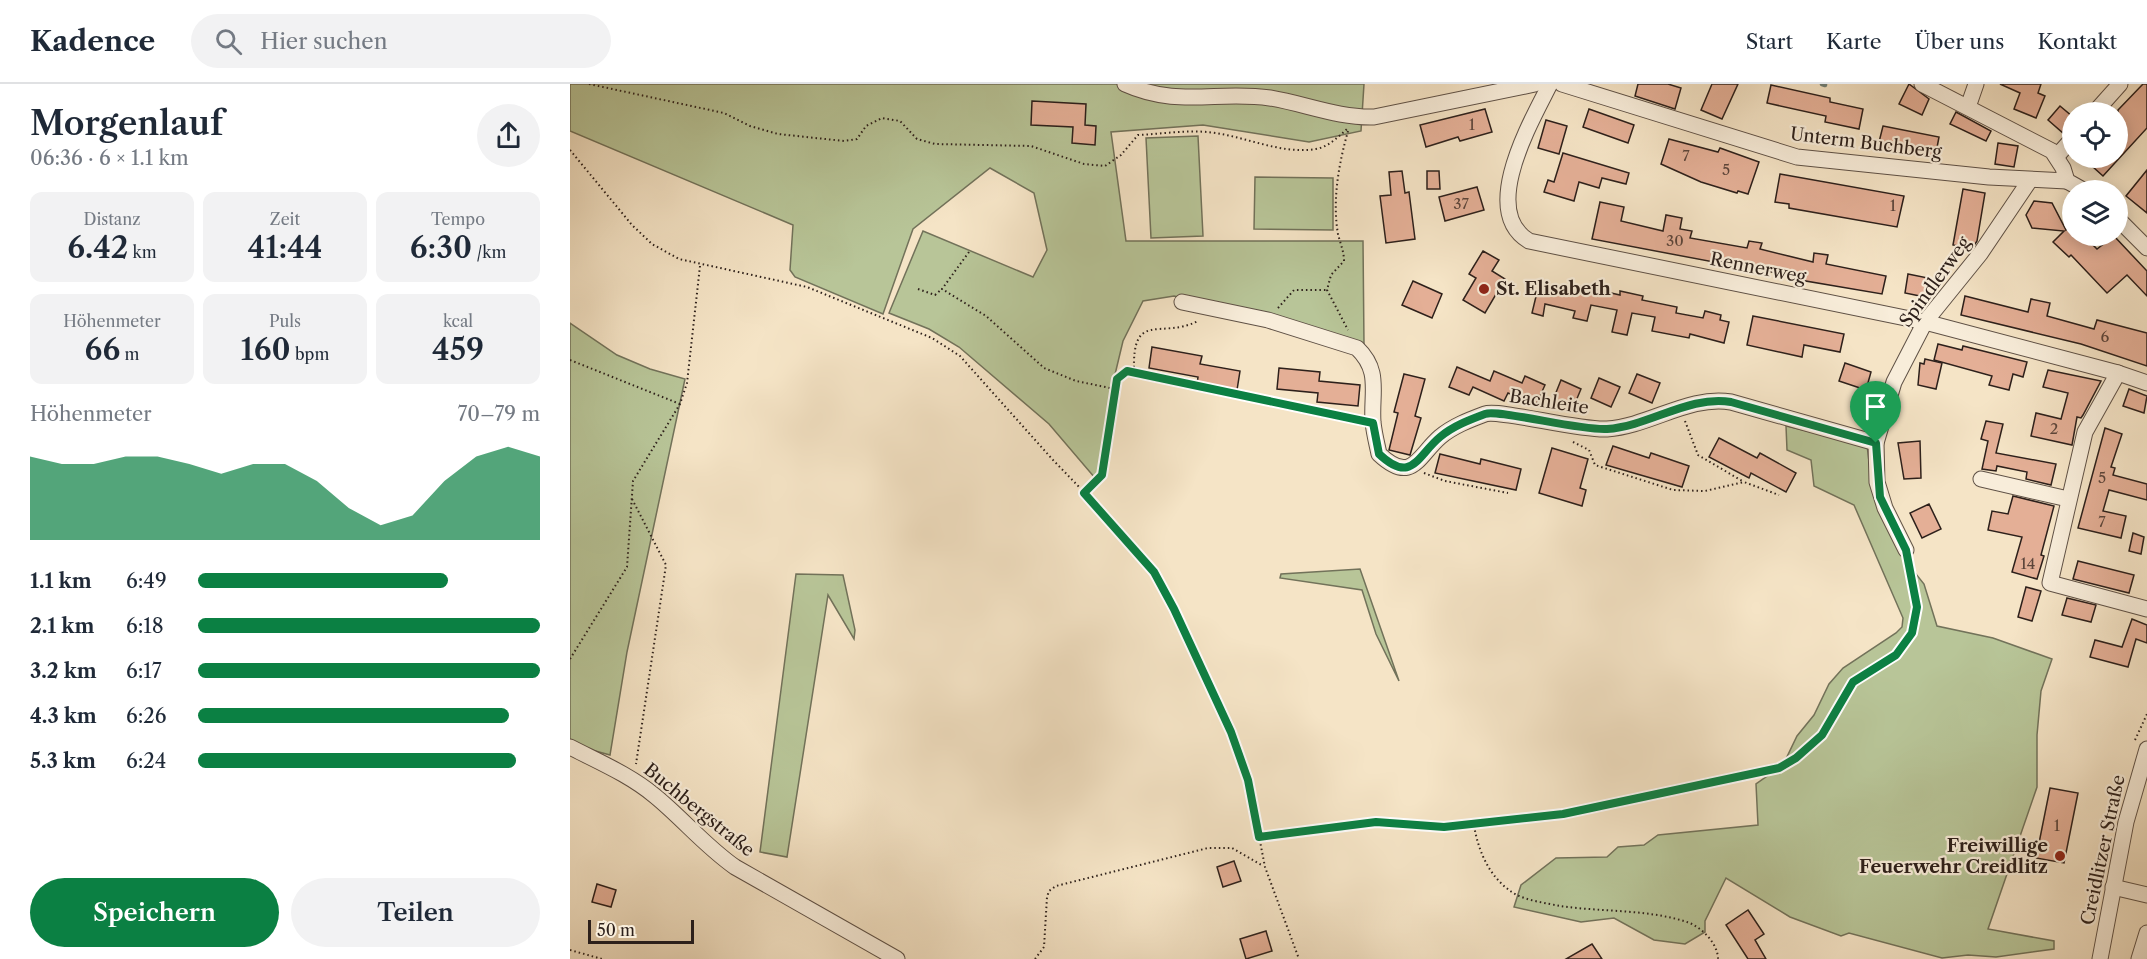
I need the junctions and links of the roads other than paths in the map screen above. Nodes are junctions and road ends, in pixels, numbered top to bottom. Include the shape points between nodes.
1 (1125, 84) edge
2 (1535, 84) edge
3 (1550, 84) edge
4 (1562, 84) edge
5 (1922, 84) edge
6 (1976, 84) edge
7 (2120, 84) edge
8 (2104, 102) edge
9 (1968, 107) junction
10 (2062, 150) edge
11 (2057, 156) junction
12 (2030, 180) junction
13 (2067, 180) edge
14 (2062, 181) edge
15 (2128, 229) edge
16 (2147, 248) edge
17 (1182, 302) dead end
18 (1925, 322) junction
19 (2118, 373) junction
20 (2147, 383) edge
21 (1876, 443) junction
22 (1981, 479) dead end
23 (2068, 499) junction
24 (1906, 550) road end
25 (2147, 609) edge
26 (570, 747) edge
27 (2147, 749) edge
28 (2113, 887) junction
29 (2147, 895) edge
30 (2147, 933) edge
31 (897, 959) edge
32 (2100, 959) edge
33 (2139, 959) edge

1 - 2 street via 1161,96 1191,99 1269,98 1349,118 1374,117
3 - 18 street, Rennerweg via 1526,132 1507,192 1507,214 1521,237
4 - 12 street, Unterm Buchberg via 1797,157
5 - 9 street
6 - 9 street
7 - 8 street
9 - 11 street via 2038,142
10 - 11 street
11 - 13 street
12 - 14 street, Unterm Buchberg
12 - 18 street, Spindlerweg via 1980,254
15 - 16 street
17 - 21 street, Bachleite via 1268,320 1357,348 1367,357 1374,373 1373,423 1379,454 1397,467 1414,465 1448,432 1489,412 1606,430 1635,426 1708,400 1731,402
18 - 19 street, Rennerweg
18 - 21 street, Spindlerweg via 1894,382
19 - 20 street, Rennerweg
19 - 23 street via 2085,432
21 - 24 street, Spindlerweg via 1880,497
22 - 23 street
23 - 25 street via 2050,583
26 - 31 street, Buchbergstraße via 653,794 735,867
27 - 28 street, Creidlitzer Straße
28 - 29 street
28 - 32 street, Creidlitzer Straße
30 - 33 street

